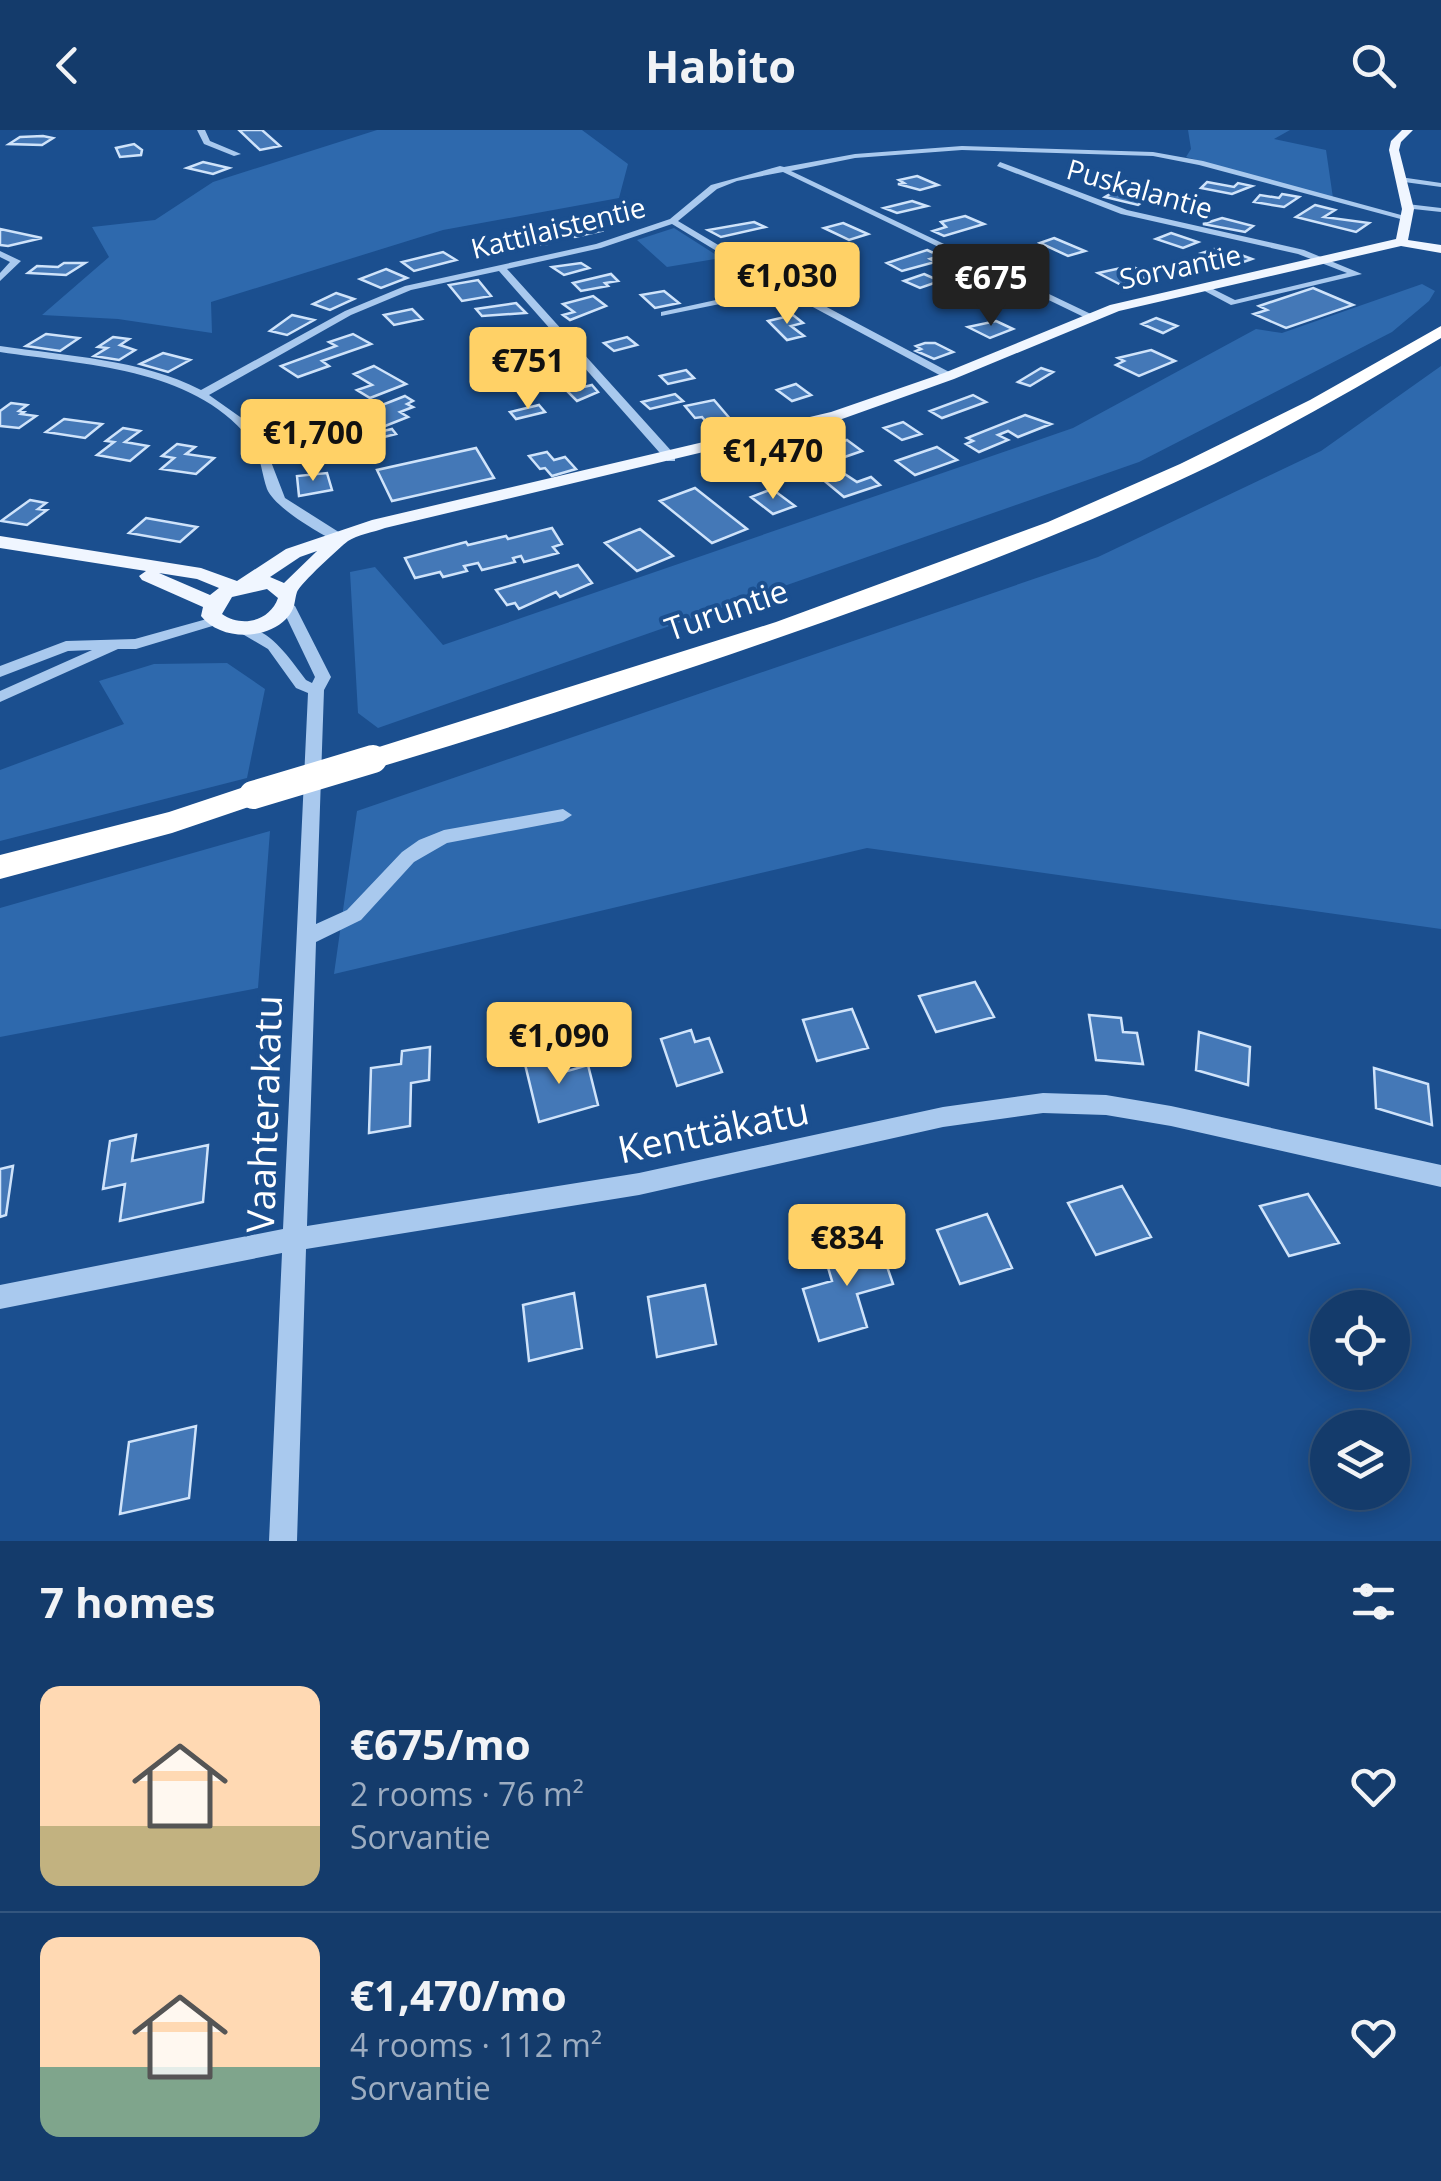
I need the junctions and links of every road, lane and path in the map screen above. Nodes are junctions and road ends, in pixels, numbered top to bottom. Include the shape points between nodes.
1 (201, 130) edge
2 (1408, 130) edge
3 (237, 154) dead end
4 (1000, 164) dead end
5 (780, 168) junction
6 (1400, 179) junction
7 (1441, 185) edge
8 (1441, 210) edge
9 (1408, 212) junction
10 (673, 221) junction
11 (1401, 242) junction
12 (1441, 253) edge
13 (0, 254) edge
14 (1328, 262) junction
15 (500, 266) junction
16 (0, 278) edge
17 (784, 288) junction
18 (1204, 288) junction
19 (664, 314) dead end
20 (1090, 317) junction
21 (1441, 331) edge
22 (0, 349) edge
23 (949, 376) junction
24 (202, 394) junction
25 (671, 458) junction
26 (340, 540) junction
27 (0, 542) edge
28 (63, 554) junction
29 (241, 586) junction
30 (288, 599) junction
31 (213, 612) junction
32 (241, 628) junction
33 (113, 646) junction
34 (0, 672) edge
35 (316, 690) junction
36 (0, 696) edge
37 (563, 815) dead end
38 (0, 867) edge
39 (308, 937) junction
40 (1441, 1176) edge
41 (295, 1239) junction
42 (0, 1297) edge
43 (283, 1541) edge

1 - 3 street via 206,142
2 - 6 main road via 1394,146
4 - 14 street, Puskalantie via 1124,212
5 - 9 street, Kattilaistentie via 904,150 1128,152 1200,163 1328,200
5 - 10 street, Kattilaistentie via 714,187
5 - 20 street
6 - 7 street
6 - 9 main road
8 - 9 street, Kattilaistentie
9 - 11 main road
10 - 15 street, Kattilaistentie via 598,246
10 - 17 street
11 - 12 main road
11 - 14 main road, Sorvantie
13 - 16 street via 16,261
14 - 18 main road, Sorvantie
14 - 18 street via 1357,274 1234,303
15 - 24 street, Kattilaistentie via 379,299
15 - 25 street
17 - 19 street
17 - 23 street
18 - 20 main road, Sorvantie
20 - 23 main road, Sorvantie
21 - 38 highway, Turuntie, bridge via 1266,428 973,560 373,760
22 - 24 street via 108,367
23 - 25 main road, Sorvantie via 836,416
24 - 26 street via 238,420 263,450 280,501
25 - 26 main road, Sorvantie via 379,524
26 - 29 main road, Sorvantie via 293,553
26 - 30 main road, Sorvantie
27 - 28 main road
28 - 29 main road
28 - 31 main road via 155,578
29 - 30 main road via 272,583
29 - 31 main road, Sorvantie
30 - 32 main road, Sorvantie via 264,624
30 - 35 street, Vaahterakatu via 323,677
31 - 32 main road
31 - 33 street via 162,638
32 - 35 street via 273,646 301,684
33 - 34 street via 66,646
33 - 36 street
35 - 39 street, Vaahterakatu
37 - 39 street via 425,845 354,915
39 - 41 street, Vaahterakatu
40 - 41 street, Kenttäkatu via 1171,1116 1042,1102 943,1117 639,1184
41 - 42 street, Kenttäkatu
41 - 43 street, Vaahterakatu

